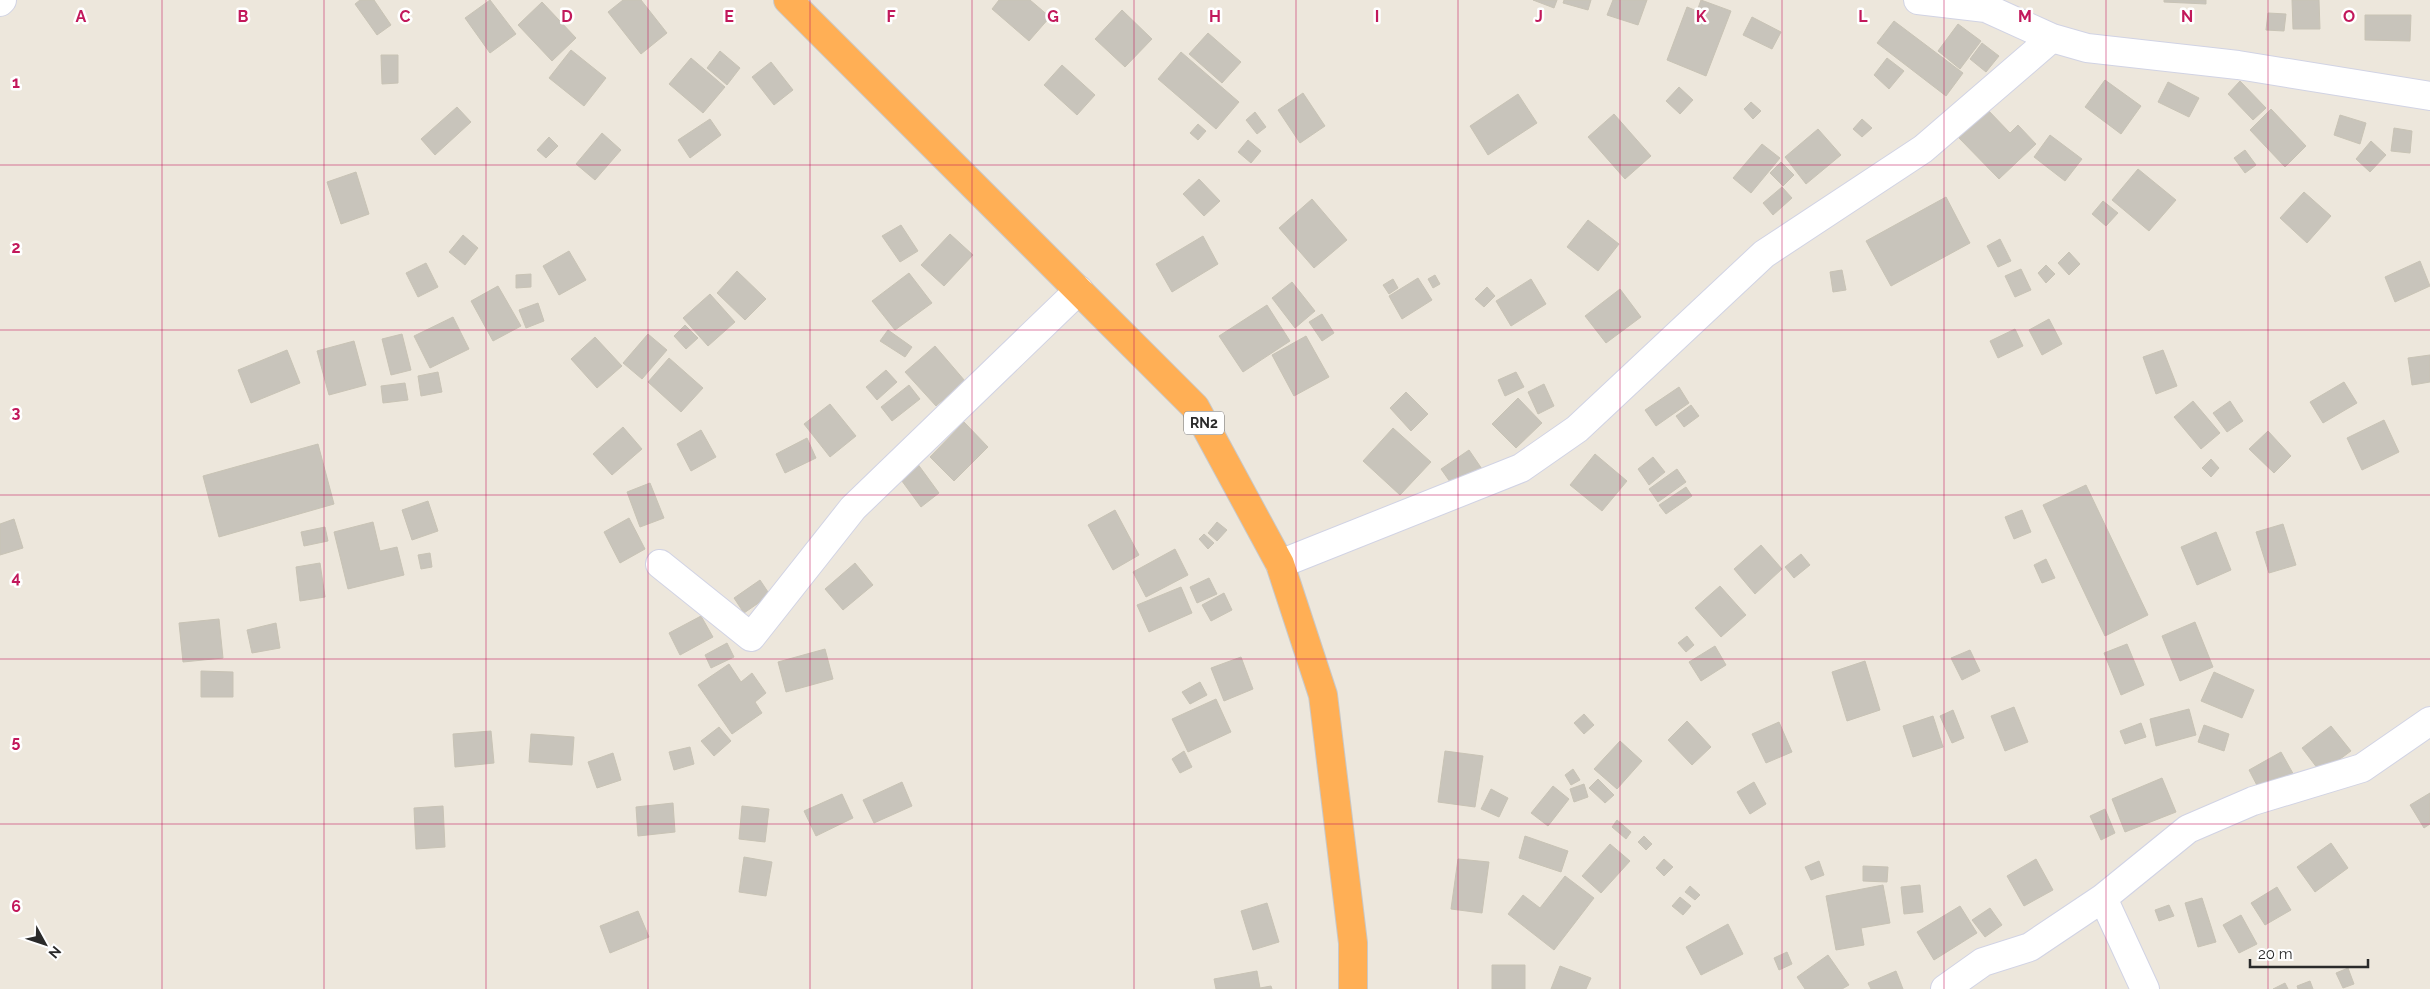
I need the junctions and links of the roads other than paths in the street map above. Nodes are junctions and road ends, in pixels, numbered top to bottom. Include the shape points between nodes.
1 (788, 0) edge
2 (1918, 0) edge
3 (2052, 38) junction
4 (2430, 96) edge
5 (1079, 290) junction
6 (660, 564) dead end
7 (1280, 564) junction
8 (2430, 721) edge
9 (2103, 898) junction
10 (1353, 989) edge
11 (1945, 989) edge
12 (2145, 989) edge

1 - 5 highway, RN2
2 - 3 street via 1986,8
3 - 4 street via 2088,48 2238,65
3 - 7 street via 1923,149 1764,254 1577,429 1521,468
5 - 6 street via 853,508 751,637
5 - 7 highway, RN2 via 1195,407
7 - 10 highway, RN2 via 1323,695 1353,943
8 - 9 street via 2362,768 2253,801 2188,829
9 - 11 street via 2030,947 1983,962
9 - 12 street

